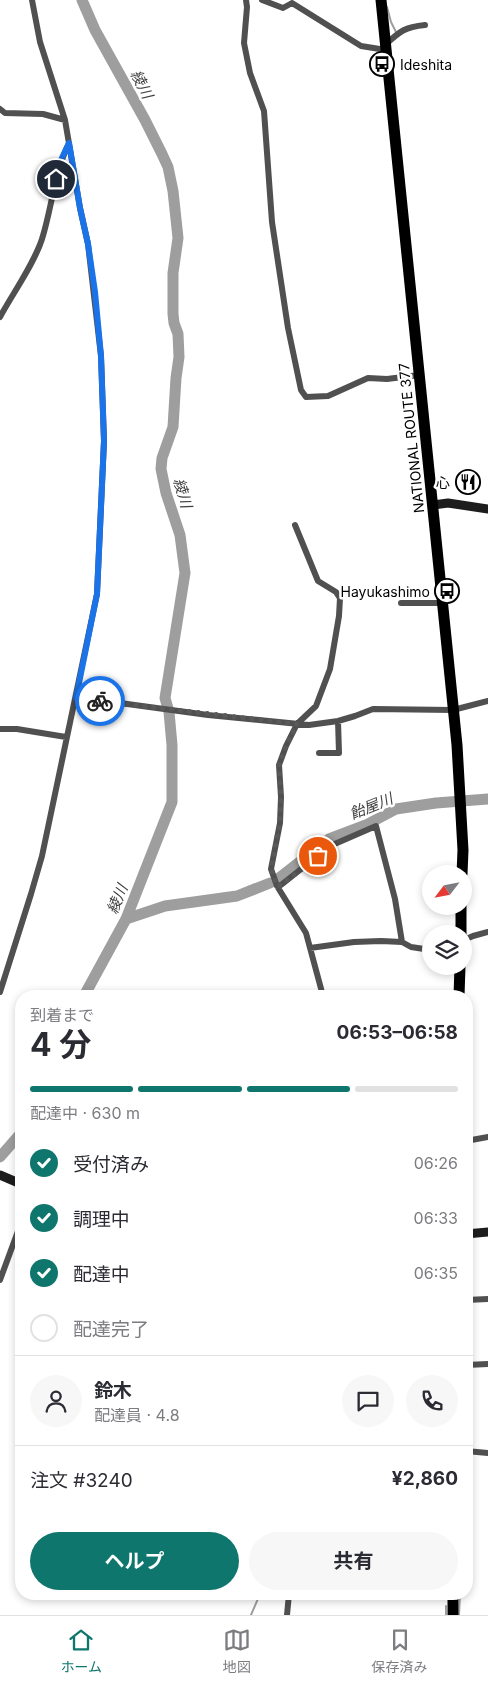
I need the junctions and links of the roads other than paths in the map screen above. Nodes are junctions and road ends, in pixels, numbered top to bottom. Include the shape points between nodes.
1 (32, 0) edge
2 (246, 0) edge
3 (262, 0) edge
4 (381, 0) edge
5 (425, 25) dead end
6 (386, 47) junction
7 (0, 109) edge
8 (65, 120) junction
9 (69, 143) junction
10 (0, 317) edge
11 (419, 375) junction
12 (433, 505) junction
13 (488, 509) edge
14 (295, 525) dead end
15 (400, 603) dead end
16 (443, 603) junction
17 (79, 698) junction
18 (488, 701) edge
19 (453, 710) junction
20 (338, 721) junction
21 (297, 724) junction
22 (0, 729) edge
23 (66, 737) junction
24 (319, 753) dead end
25 (462, 865) edge
26 (277, 886) junction
27 (488, 932) edge
28 (472, 936) edge
29 (402, 942) junction
30 (310, 948) junction
31 (422, 949) edge
32 (460, 975) edge
33 (321, 990) edge
34 (459, 990) edge
35 (0, 992) edge
36 (488, 1137) edge
37 (473, 1140) edge
38 (0, 1175) edge
39 (15, 1181) edge
40 (488, 1232) edge
41 (473, 1233) edge
42 (15, 1239) edge
43 (0, 1280) edge
44 (488, 1299) edge
45 (473, 1300) edge
46 (473, 1364) edge
47 (488, 1364) edge
48 (473, 1452) edge
49 (488, 1453) edge
50 (288, 1600) edge
51 (453, 1600) edge
52 (287, 1615) edge
53 (453, 1615) edge

1 - 8 street via 40,42
2 - 11 street via 244,43 250,73 264,111 272,222 301,390 306,398 328,396 368,378
3 - 6 street via 283,8 292,3 361,46
4 - 6 highway, NATIONAL ROUTE 377
5 - 6 street via 410,27 397,34
6 - 11 highway, NATIONAL ROUTE 377
7 - 8 street via 5,113 42,114
8 - 9 street
9 - 10 street via 61,160 42,240
9 - 17 street via 95,292 104,441 97,594
11 - 12 highway, NATIONAL ROUTE 377
12 - 13 main road via 448,503
12 - 16 highway, NATIONAL ROUTE 377
14 - 21 street via 318,581 340,598 330,669 316,706
15 - 16 street
16 - 19 highway, NATIONAL ROUTE 377
17 - 21 street
17 - 23 street
18 - 19 street
19 - 20 street via 373,709
19 - 25 highway, NATIONAL ROUTE 377
20 - 21 street
20 - 24 street via 339,752
21 - 26 street via 279,765 280,822 271,869
22 - 23 street
23 - 35 street via 42,856
26 - 29 street via 330,846 376,826
26 - 30 street via 306,933
27 - 28 street
29 - 30 street via 354,942
29 - 31 street via 410,948
30 - 33 street
32 - 34 highway
36 - 37 street
38 - 39 main road
40 - 41 main road
42 - 43 street
44 - 45 street
46 - 47 street
48 - 49 street
50 - 52 street
51 - 53 highway

